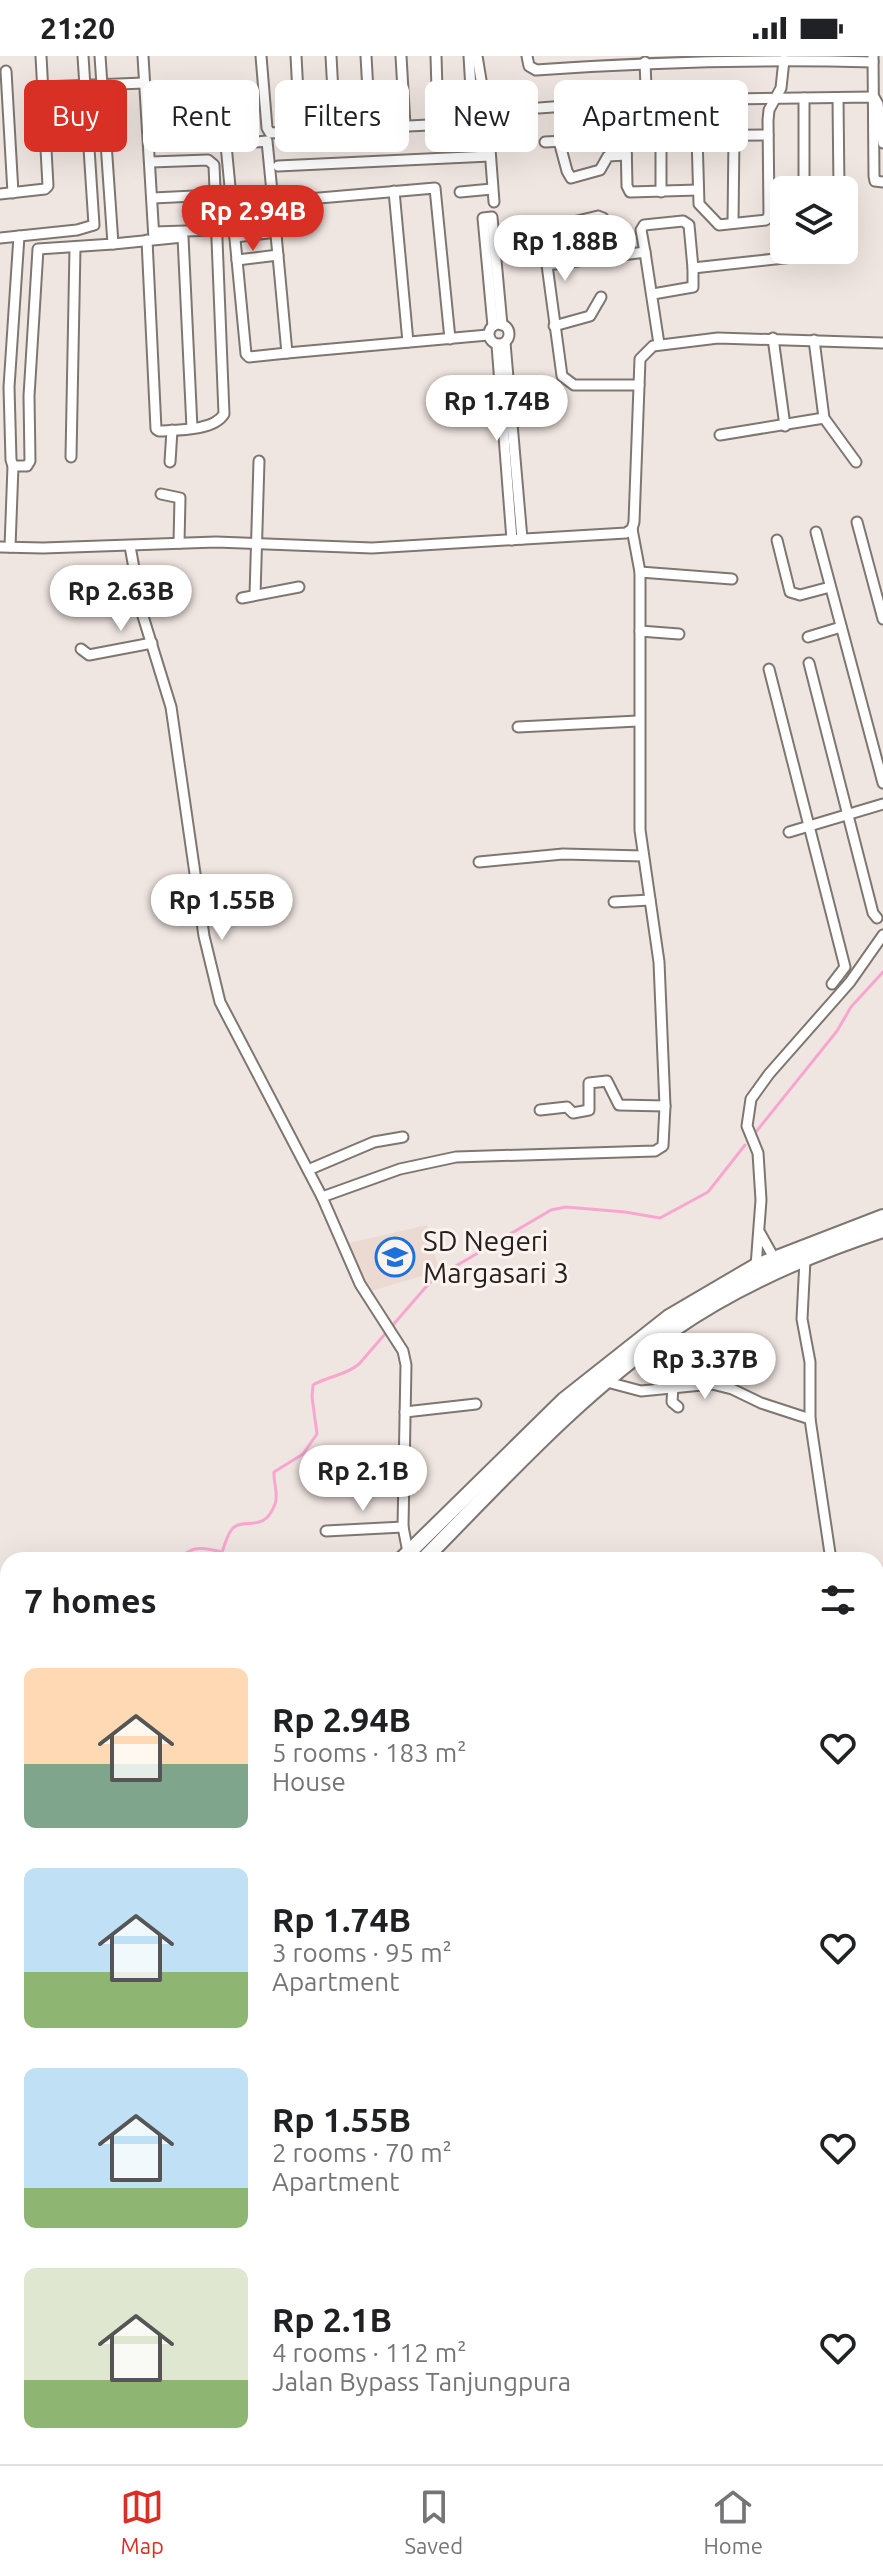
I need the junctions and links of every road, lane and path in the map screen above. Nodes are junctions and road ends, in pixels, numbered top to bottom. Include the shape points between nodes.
1 (41, 56) edge
2 (83, 56) edge
3 (100, 56) edge
4 (143, 56) edge
5 (261, 56) edge
6 (296, 56) edge
7 (331, 56) edge
8 (366, 56) edge
9 (401, 56) edge
10 (436, 56) edge
11 (469, 56) edge
12 (477, 56) edge
13 (527, 56) edge
14 (873, 59) edge
15 (784, 60) junction
16 (645, 62) junction
17 (6, 71) dead end
18 (42, 80) edge
19 (84, 80) edge
20 (102, 80) edge
21 (144, 80) edge
22 (297, 80) edge
23 (332, 80) edge
24 (367, 80) edge
25 (402, 80) edge
26 (437, 80) edge
27 (470, 80) edge
28 (481, 80) edge
29 (646, 80) edge
30 (874, 97) junction
31 (804, 98) junction
32 (838, 98) junction
33 (748, 99) edge
34 (776, 99) junction
35 (554, 107) edge
36 (539, 108) dead end
37 (4, 113) edge
38 (275, 133) edge
39 (768, 135) junction
40 (748, 136) edge
41 (554, 141) edge
42 (545, 142) dead end
43 (883, 143) edge
44 (46, 152) edge
45 (89, 152) edge
46 (107, 152) edge
47 (150, 152) edge
48 (490, 152) edge
49 (562, 152) edge
50 (661, 152) edge
51 (697, 152) edge
52 (734, 152) edge
53 (626, 155) joint
54 (490, 156) junction
55 (151, 162) junction
56 (278, 166) dead end
57 (804, 176) edge
58 (839, 176) edge
59 (883, 182) edge
60 (492, 189) junction
61 (698, 190) junction
62 (394, 191) junction
63 (460, 192) dead end
64 (661, 192) junction
65 (13, 193) junction
66 (0, 194) edge
67 (215, 195) junction
68 (153, 198) junction
69 (273, 202) junction
70 (494, 202) dead end
71 (733, 223) junction
72 (560, 224) junction
73 (217, 230) junction
74 (276, 232) junction
75 (183, 234) junction
76 (38, 235) junction
77 (19, 236) junction
78 (152, 237) junction
79 (235, 237) junction
80 (0, 238) edge
81 (113, 244) junction
82 (75, 248) junction
83 (38, 249) junction
84 (645, 252) junction
85 (278, 255) junction
86 (609, 257) junction
87 (237, 260) junction
88 (770, 260) edge
89 (567, 263) junction
90 (547, 265) junction
91 (693, 268) junction
92 (653, 294) junction
93 (601, 297) dead end
94 (554, 326) junction
95 (495, 328) junction
96 (773, 338) junction
97 (450, 339) junction
98 (814, 340) junction
99 (408, 342) junction
100 (883, 343) edge
101 (501, 344) junction
102 (659, 344) junction
103 (287, 353) junction
104 (639, 385) junction
105 (824, 418) junction
106 (785, 426) junction
107 (192, 428) junction
108 (172, 430) junction
109 (720, 435) dead end
110 (71, 457) dead end
111 (259, 461) dead end
112 (170, 462) dead end
113 (856, 462) dead end
114 (13, 466) junction
115 (161, 494) dead end
116 (857, 522) dead end
117 (632, 529) junction
118 (816, 532) dead end
119 (517, 540) junction
120 (777, 540) dead end
121 (179, 543) junction
122 (255, 544) junction
123 (130, 546) junction
124 (5, 547) edge
125 (640, 572) junction
126 (732, 579) dead end
127 (299, 587) dead end
128 (830, 587) junction
129 (138, 594) junction
130 (255, 595) junction
131 (242, 598) dead end
132 (84, 602) dead end
133 (883, 619) edge
134 (841, 627) junction
135 (640, 631) junction
136 (679, 634) dead end
137 (808, 637) dead end
138 (152, 643) junction
139 (81, 649) dead end
140 (809, 663) dead end
141 (769, 669) dead end
142 (638, 721) junction
143 (518, 727) dead end
144 (883, 783) edge
145 (883, 804) edge
146 (848, 815) junction
147 (811, 826) junction
148 (789, 832) dead end
149 (643, 856) junction
150 (479, 862) dead end
151 (650, 900) junction
152 (614, 902) dead end
153 (877, 918) dead end
154 (883, 935) edge
155 (832, 984) dead end
156 (665, 1106) junction
157 (540, 1110) dead end
158 (403, 1137) dead end
159 (308, 1170) junction
160 (322, 1197) junction
161 (883, 1217) edge
162 (883, 1230) edge
163 (760, 1233) junction
164 (774, 1258) junction
165 (805, 1260) junction
166 (756, 1266) junction
167 (607, 1382) junction
168 (673, 1386) junction
169 (476, 1404) dead end
170 (678, 1407) dead end
171 (405, 1412) junction
172 (810, 1419) junction
173 (403, 1527) junction
174 (326, 1531) dead end
175 (404, 1552) edge
176 (408, 1552) edge
177 (431, 1552) edge
178 (830, 1552) edge

1 - 18 street
2 - 19 street
3 - 20 street
4 - 21 street
5 - 38 street via 267,130
6 - 22 street
7 - 23 street
8 - 24 street
9 - 25 street
10 - 26 street
11 - 27 street
12 - 28 street
13 - 16 street via 536,70
14 - 15 street
14 - 30 street
15 - 16 street
15 - 34 street
16 - 29 street
17 - 37 street
30 - 32 street
30 - 43 street
30 - 59 street via 874,176
31 - 32 street
31 - 34 street
31 - 57 street
32 - 58 street
33 - 34 street
34 - 39 street via 769,110
35 - 36 street
37 - 65 street
39 - 40 street
39 - 71 street via 768,217
41 - 42 street
44 - 65 street via 48,186
45 - 76 street via 94,225
46 - 81 street
47 - 55 street
48 - 54 street
49 - 53 street via 571,178 600,170 608,156
50 - 64 street
51 - 61 street
52 - 71 street
53 - 64 street via 629,191
54 - 56 street
54 - 60 street
55 - 67 street via 212,161
55 - 68 street
60 - 63 street
60 - 70 street
61 - 64 street
61 - 71 street via 699,206 715,224
62 - 69 street
62 - 97 street via 433,187 438,192
62 - 99 street
65 - 66 street
67 - 68 street
67 - 73 street
68 - 78 street
69 - 74 street
69 - 79 street via 267,141 226,145
72 - 86 street via 601,216
72 - 89 street
72 - 90 street via 542,232
73 - 75 street
73 - 107 street via 224,414 216,422
74 - 79 street
74 - 85 street
75 - 78 street
75 - 107 street
76 - 77 street
76 - 83 street
77 - 80 street
77 - 114 street via 9,387
78 - 81 street
78 - 108 street via 156,426 159,431
79 - 87 street
81 - 82 street
82 - 83 street
82 - 110 street
83 - 114 street via 30,461
84 - 86 street
84 - 91 street via 642,226 685,222
84 - 92 street
85 - 87 street
85 - 103 street
86 - 89 street
87 - 103 street via 247,356
88 - 91 street
89 - 90 street
90 - 94 street
91 - 92 street via 691,289
92 - 102 street
93 - 94 street via 590,316
94 - 104 street via 560,370 569,383
95 - 95 street via 483,218 492,217
95 - 97 street
95 - 101 street via 491,342
95 - 101 street via 509,334
96 - 98 street
96 - 102 street
96 - 106 street
97 - 99 street
98 - 100 street
98 - 105 street
99 - 103 street
101 - 119 street
102 - 104 street via 642,356
104 - 117 street
105 - 106 street
105 - 113 street
106 - 109 street
107 - 108 street
108 - 112 street
111 - 122 street
114 - 124 street
115 - 121 street via 180,498
116 - 133 street
117 - 119 street
117 - 125 street
118 - 128 street
119 - 122 street via 372,548
120 - 128 street via 793,594
121 - 122 street
121 - 123 street
122 - 130 street
123 - 124 street
123 - 129 street
125 - 126 street
125 - 135 street
127 - 130 street
128 - 134 street
129 - 132 street
129 - 138 street
130 - 131 street
134 - 137 street
134 - 144 street
135 - 136 street
135 - 142 street
138 - 139 street via 89,655
138 - 159 street via 171,707 204,936 220,1002
140 - 146 street
141 - 147 street
142 - 143 street
142 - 149 street
145 - 146 street
146 - 147 street
146 - 153 street
147 - 148 street
147 - 155 street via 845,967
149 - 150 street via 563,854
149 - 151 street
151 - 152 street
151 - 156 street via 659,962
154 - 163 street via 751,1099 747,1126 759,1161
156 - 157 street via 621,1106 603,1080 589,1083 589,1110
156 - 160 street via 659,1150 456,1157 400,1169
158 - 159 street via 374,1142
159 - 160 street
160 - 171 street via 360,1284 403,1351
161 - 164 highway
162 - 165 highway
163 - 164 street
163 - 166 street
164 - 166 highway
165 - 167 highway via 723,1298 673,1329
165 - 172 street via 802,1319 810,1362
166 - 176 highway via 669,1317 564,1400
167 - 168 street via 641,1391
167 - 177 highway via 570,1411
168 - 170 street via 672,1402
168 - 172 street via 712,1384
169 - 171 street
171 - 173 street
172 - 178 street
173 - 174 street
173 - 175 street

